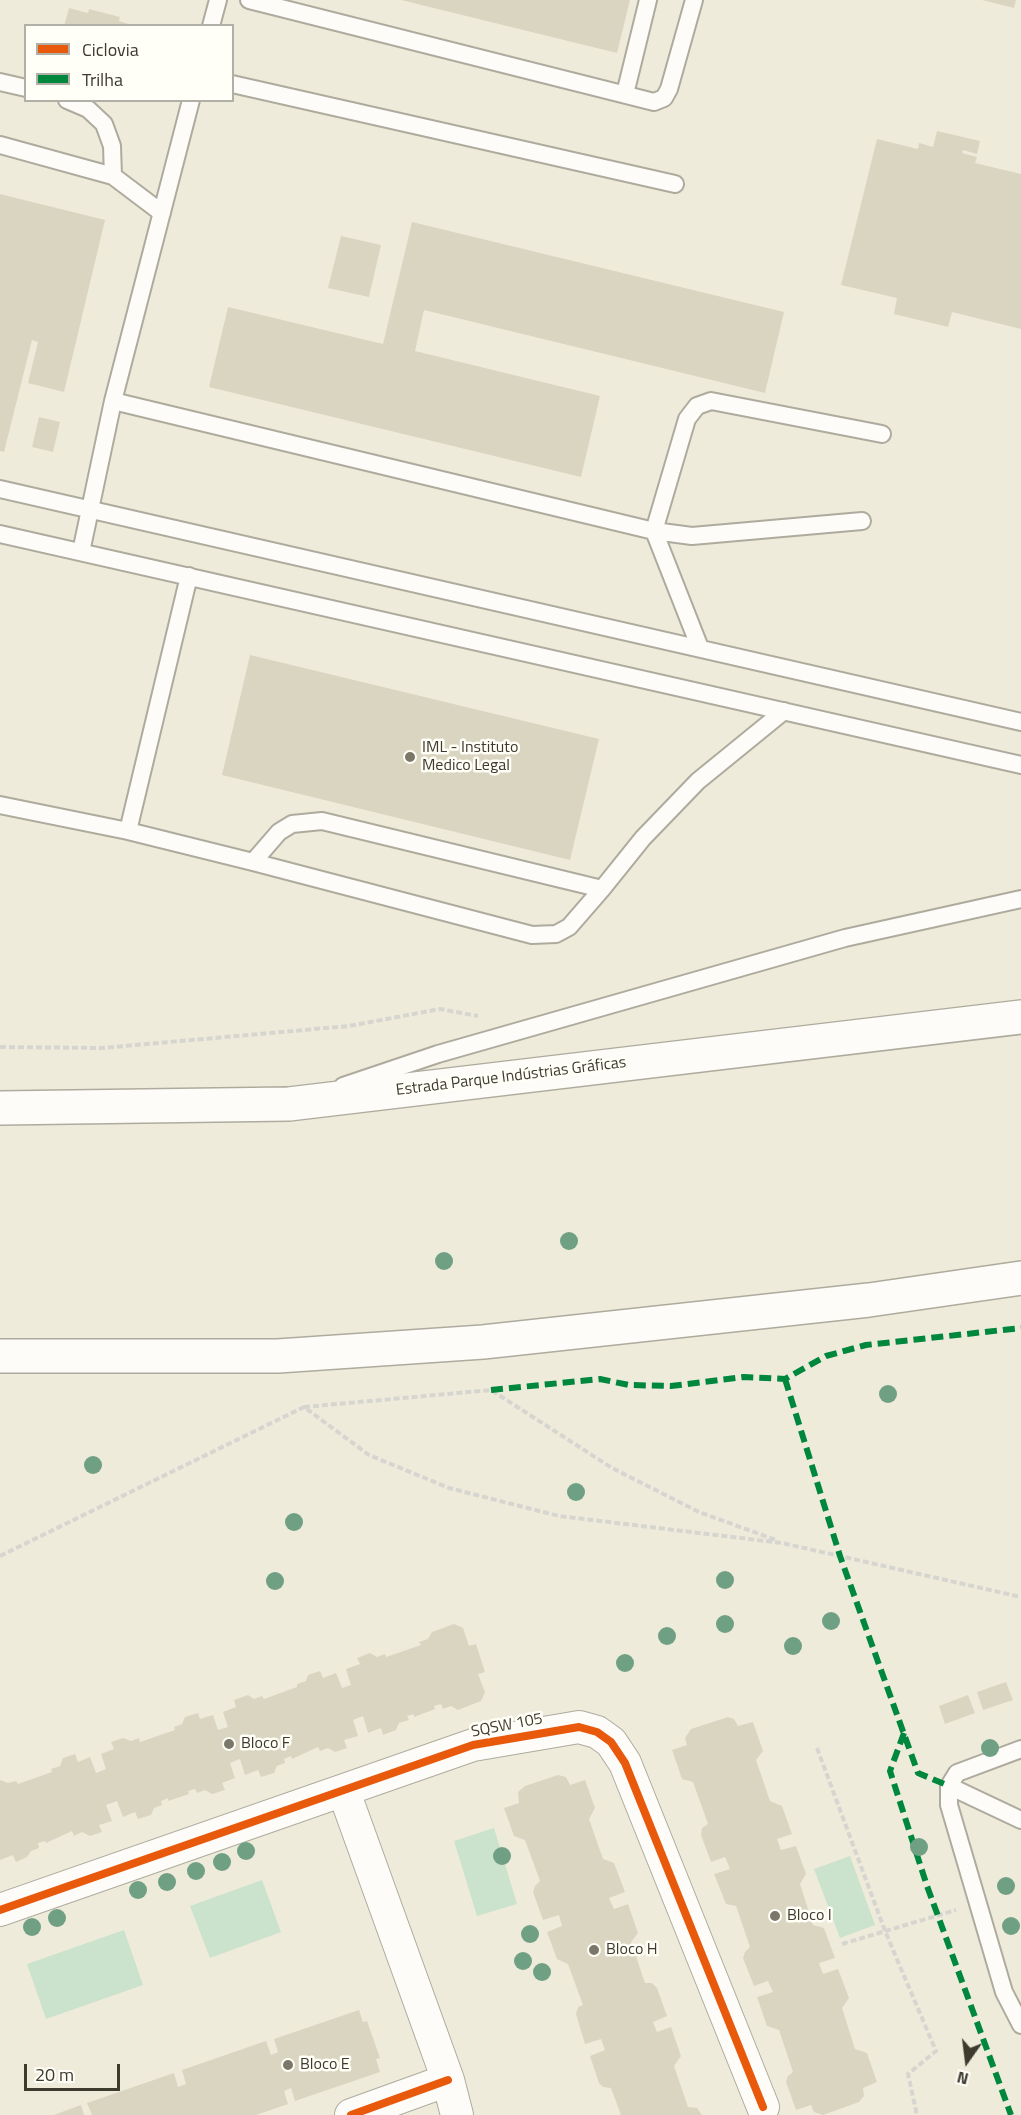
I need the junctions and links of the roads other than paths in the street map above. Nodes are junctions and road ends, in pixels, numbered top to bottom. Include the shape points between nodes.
1 (218, 0) edge
2 (249, 0) edge
3 (648, 0) edge
4 (694, 0) edge
5 (212, 24) edge
6 (0, 82) edge
7 (234, 84) edge
8 (24, 88) edge
9 (625, 94) junction
10 (72, 102) edge
11 (190, 102) edge
12 (0, 145) edge
13 (113, 176) junction
14 (675, 184) dead end
15 (162, 213) junction
16 (113, 401) junction
17 (882, 435) dead end
18 (0, 489) edge
19 (91, 508) junction
20 (862, 521) dead end
21 (654, 531) junction
22 (0, 534) edge
23 (81, 552) junction
24 (189, 576) junction
25 (700, 648) junction
26 (784, 711) junction
27 (1021, 722) edge
28 (1021, 765) edge
29 (0, 805) edge
30 (128, 831) junction
31 (253, 862) junction
32 (602, 889) junction
33 (1021, 899) edge
34 (1021, 1017) edge
35 (289, 1104) junction
36 (0, 1108) edge
37 (1021, 1278) edge
38 (0, 1356) edge
39 (1021, 1749) edge
40 (949, 1786) junction
41 (344, 1792) junction
42 (1021, 1820) edge
43 (0, 1910) edge
44 (1021, 2025) edge
45 (448, 2080) junction
46 (763, 2108) dead end
47 (351, 2115) edge
48 (457, 2115) edge

1 - 5 lane
2 - 9 lane
3 - 9 lane
4 - 9 lane via 664,98 654,102
6 - 8 lane
7 - 14 lane
10 - 13 lane via 88,109 104,124 112,146
11 - 15 lane
12 - 13 lane
13 - 15 lane
15 - 16 lane
16 - 19 lane
16 - 21 lane
17 - 21 lane via 711,401 697,406 687,419
18 - 19 lane
19 - 23 lane
19 - 25 lane
20 - 21 lane via 692,536
21 - 25 lane
22 - 23 lane
23 - 24 lane
24 - 26 lane
24 - 30 lane
25 - 27 lane
26 - 28 lane
26 - 32 lane via 698,781 643,838
29 - 30 lane
30 - 31 lane
31 - 32 lane via 279,832 292,824 322,821
31 - 32 lane via 532,935 556,934 569,927
33 - 35 lane via 845,938 438,1054
34 - 35 main road, Estrada Parque Indústrias Gráficas
35 - 36 main road, Estrada Parque Indústrias Gráficas
37 - 38 main road via 868,1300 483,1342 278,1356
39 - 40 lane via 965,1769
40 - 42 lane
40 - 44 lane via 949,1805 977,1904 1004,1992
41 - 43 street, SQSW 105
41 - 45 street
41 - 46 street, SQSW 105 via 473,1745 546,1731 579,1727 597,1732 611,1742 625,1763
45 - 47 street
45 - 48 street

